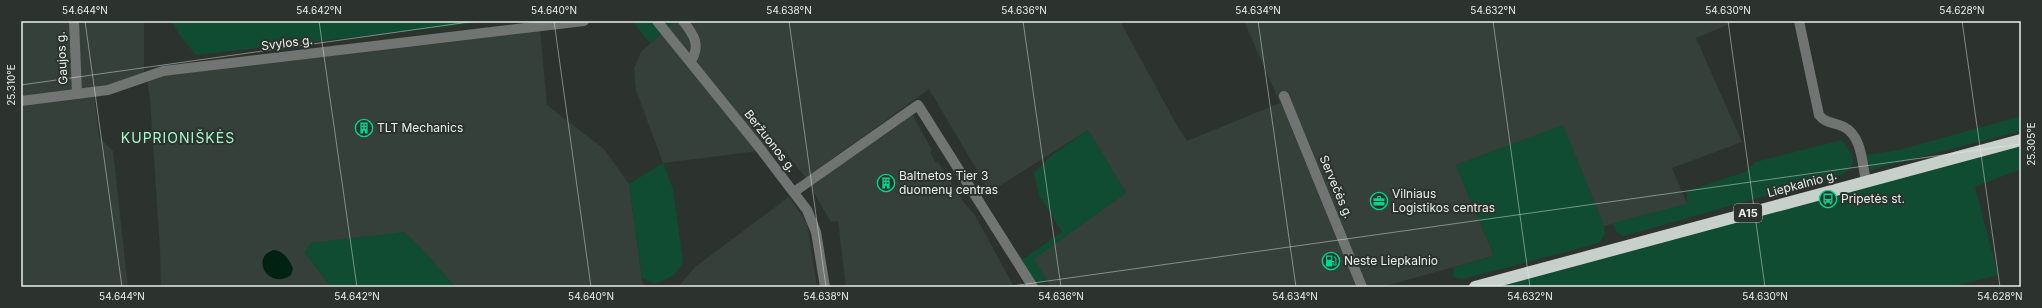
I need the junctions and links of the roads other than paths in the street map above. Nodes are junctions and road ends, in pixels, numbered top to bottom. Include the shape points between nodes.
1 (74, 21) edge
2 (584, 21) edge
3 (657, 21) edge
4 (683, 21) edge
5 (1799, 21) edge
6 (691, 61) junction
7 (77, 94) junction
8 (1284, 96) dead end
9 (21, 101) edge
10 (2021, 140) edge
11 (1866, 181) junction
12 (794, 192) junction
13 (825, 287) edge
14 (1033, 287) edge
15 (1362, 287) edge
16 (1475, 287) edge

1 - 7 street, Gaujos g.
2 - 7 street, Svylos g. via 163,71 108,90
3 - 6 street
4 - 6 street via 693,33 696,45 696,54
5 - 11 street via 1819,115 1825,122 1844,127 1856,138
6 - 12 street, Beržuonos g.
7 - 9 street, Svylos g.
8 - 15 street, Servečės g.
10 - 11 highway, Liepkalnio g. / A15
11 - 16 highway, Liepkalnio g. / A15
12 - 13 street, Beržuonos g. via 812,220 816,232
12 - 14 street via 918,104

